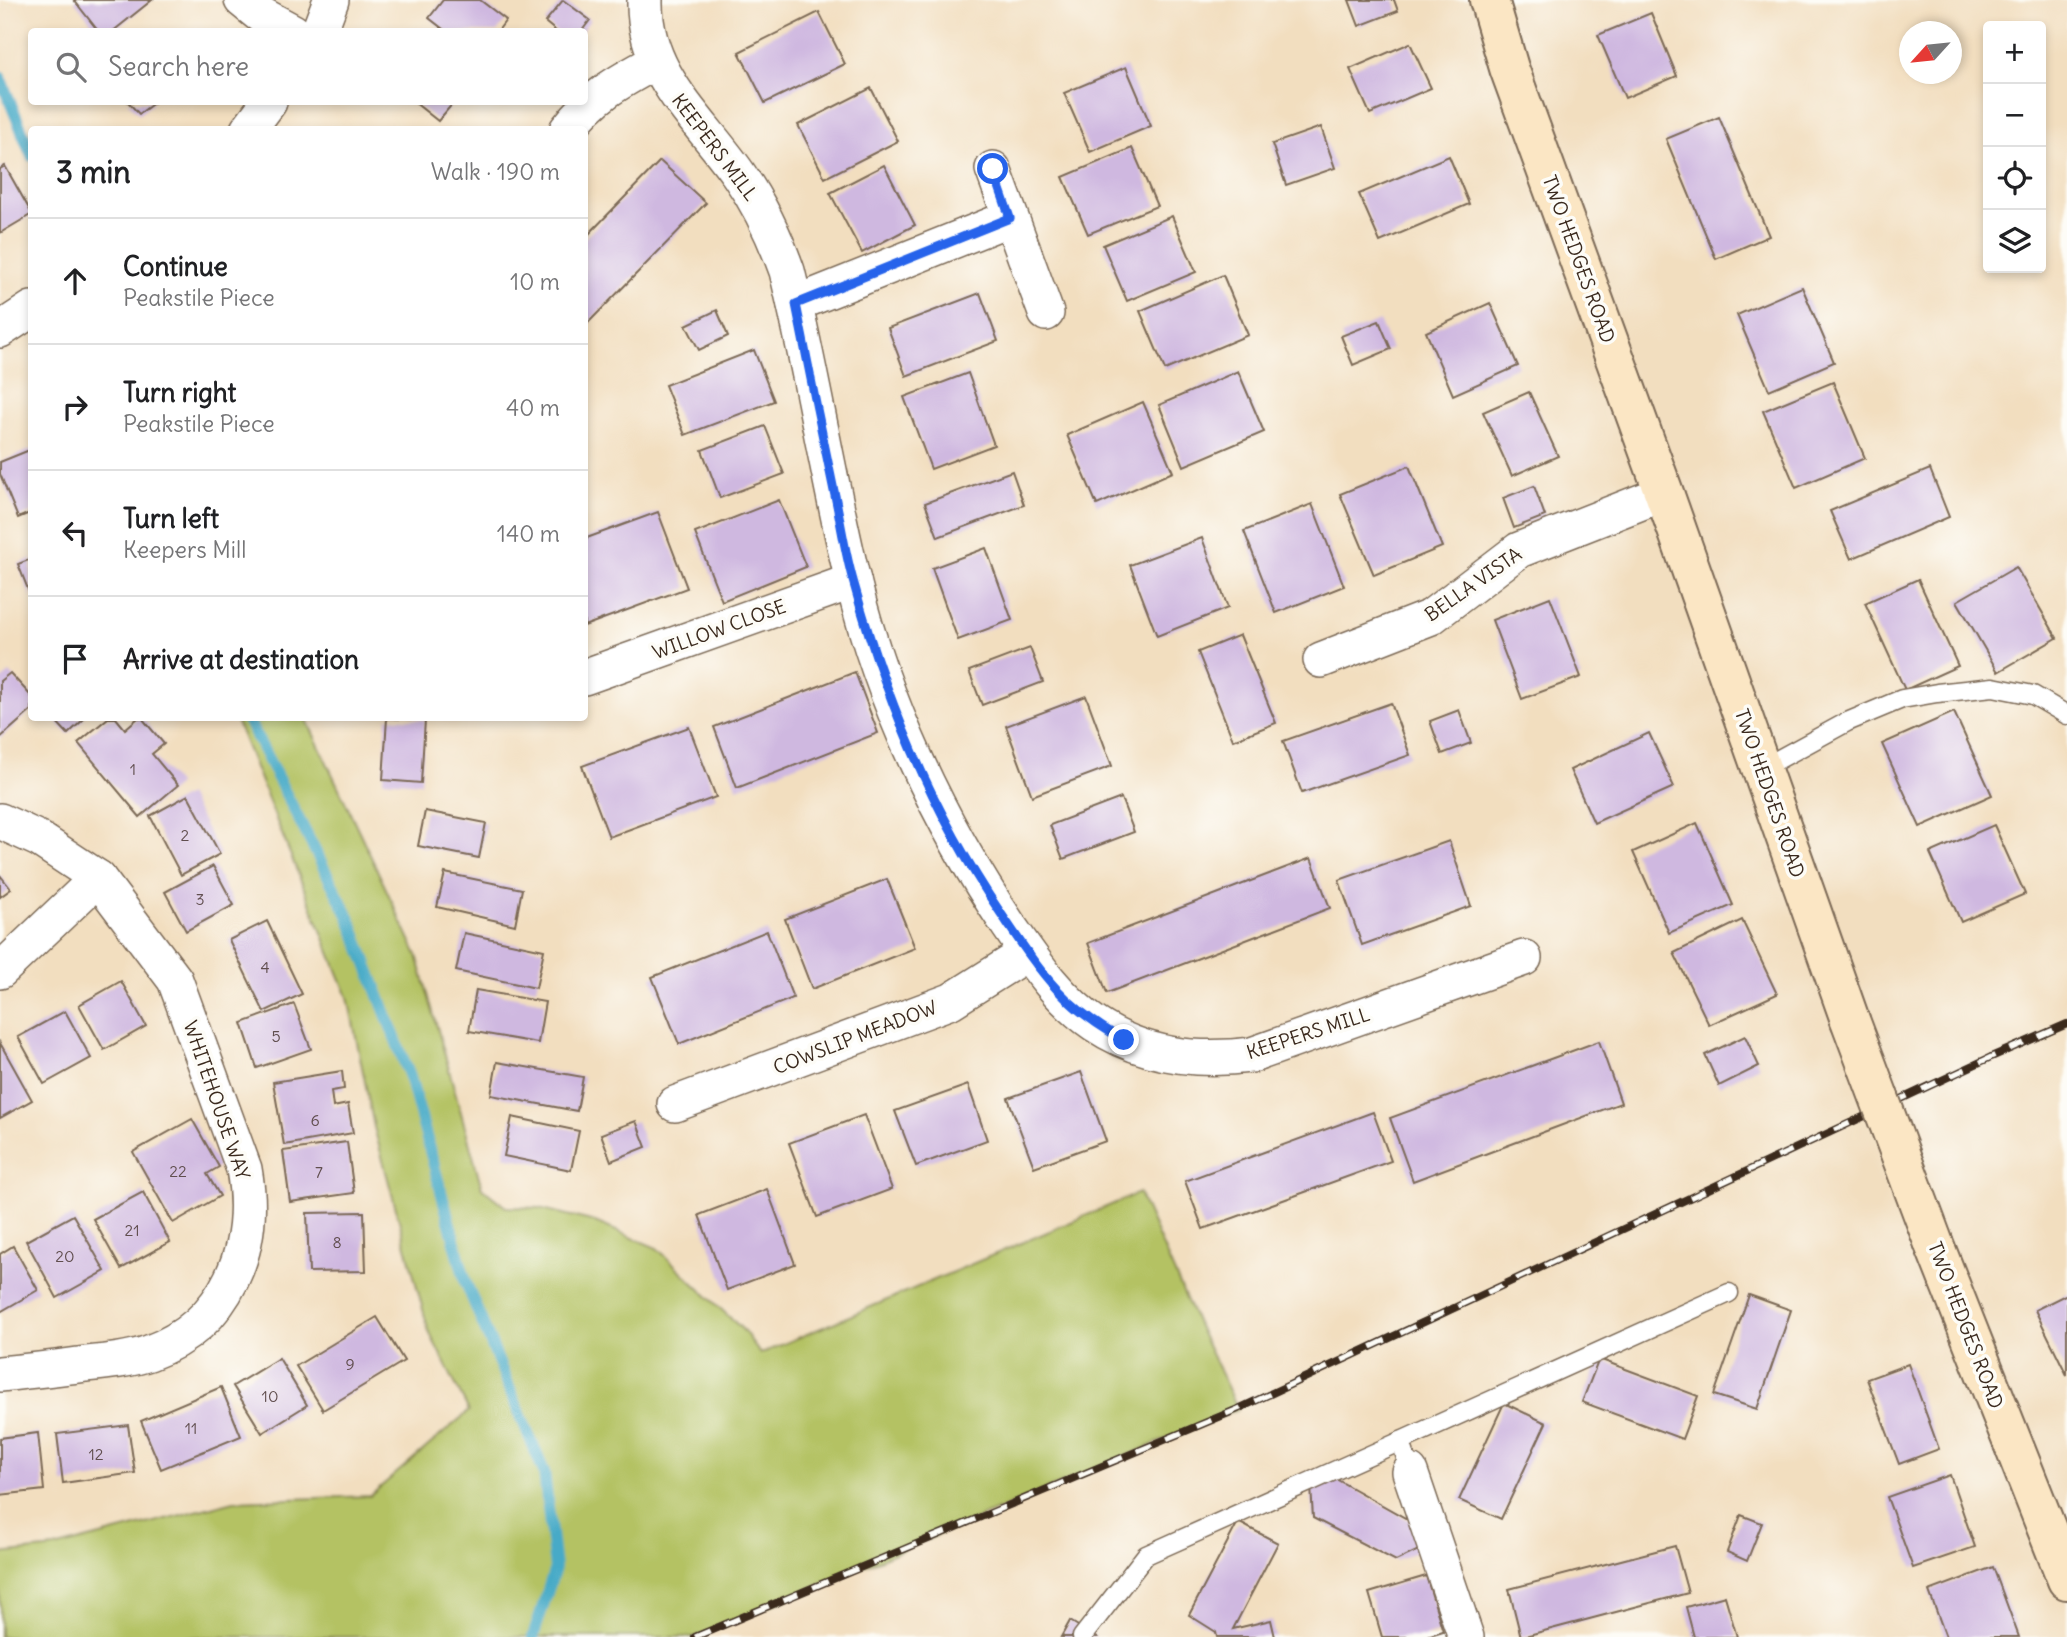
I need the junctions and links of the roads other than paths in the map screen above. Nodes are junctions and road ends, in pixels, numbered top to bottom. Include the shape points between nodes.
1 (242, 0) edge
2 (331, 0) edge
3 (645, 0) edge
4 (1489, 0) edge
5 (286, 28) edge
6 (320, 28) edge
7 (657, 61) junction
8 (588, 104) edge
9 (267, 105) edge
10 (586, 105) edge
11 (251, 126) edge
12 (570, 126) edge
13 (993, 169) dead end
14 (1010, 218) junction
15 (796, 304) junction
16 (28, 312) edge
17 (1046, 313) dead end
18 (0, 330) edge
19 (1664, 493) junction
20 (853, 581) junction
21 (1321, 660) dead end
22 (588, 676) edge
23 (2067, 715) edge
24 (1761, 769) junction
25 (0, 821) edge
26 (98, 878) junction
27 (1027, 953) junction
28 (1524, 958) dead end
29 (0, 971) edge
30 (675, 1104) dead end
31 (1729, 1293) dead end
32 (0, 1374) edge
33 (1406, 1457) junction
34 (2067, 1580) edge
35 (1082, 1637) edge
36 (1466, 1637) edge

1 - 5 street
2 - 6 street
3 - 7 street, KEEPERS MILL via 648,34
4 - 19 street, TWO HEDGES ROAD via 1509,68
7 - 8 street
7 - 15 street, KEEPERS MILL via 678,98 758,205 776,238
9 - 11 street
10 - 12 street
13 - 14 street
14 - 15 street
14 - 17 street
15 - 20 street, KEEPERS MILL
16 - 18 street
19 - 21 street, BELLA VISTA via 1519,550 1431,617
19 - 24 street, TWO HEDGES ROAD
20 - 22 street, WILLOW CLOSE
20 - 27 street, KEEPERS MILL via 895,709 922,771 987,893
23 - 24 lane via 2033,695 1993,687 1937,692 1902,699 1847,722
24 - 34 street, TWO HEDGES ROAD, bridge via 1934,1244
25 - 26 street, WHITEHOUSE WAY via 39,839
26 - 29 street
26 - 32 street, WHITEHOUSE WAY via 175,980 244,1169 249,1221 244,1247 236,1272 214,1307 174,1341 125,1360
27 - 28 street, KEEPERS MILL via 1069,1003 1124,1040 1155,1052 1220,1059 1252,1055
27 - 30 street, COWSLIP MEADOW via 951,1001
31 - 33 lane
33 - 35 lane via 1146,1555
33 - 36 street

